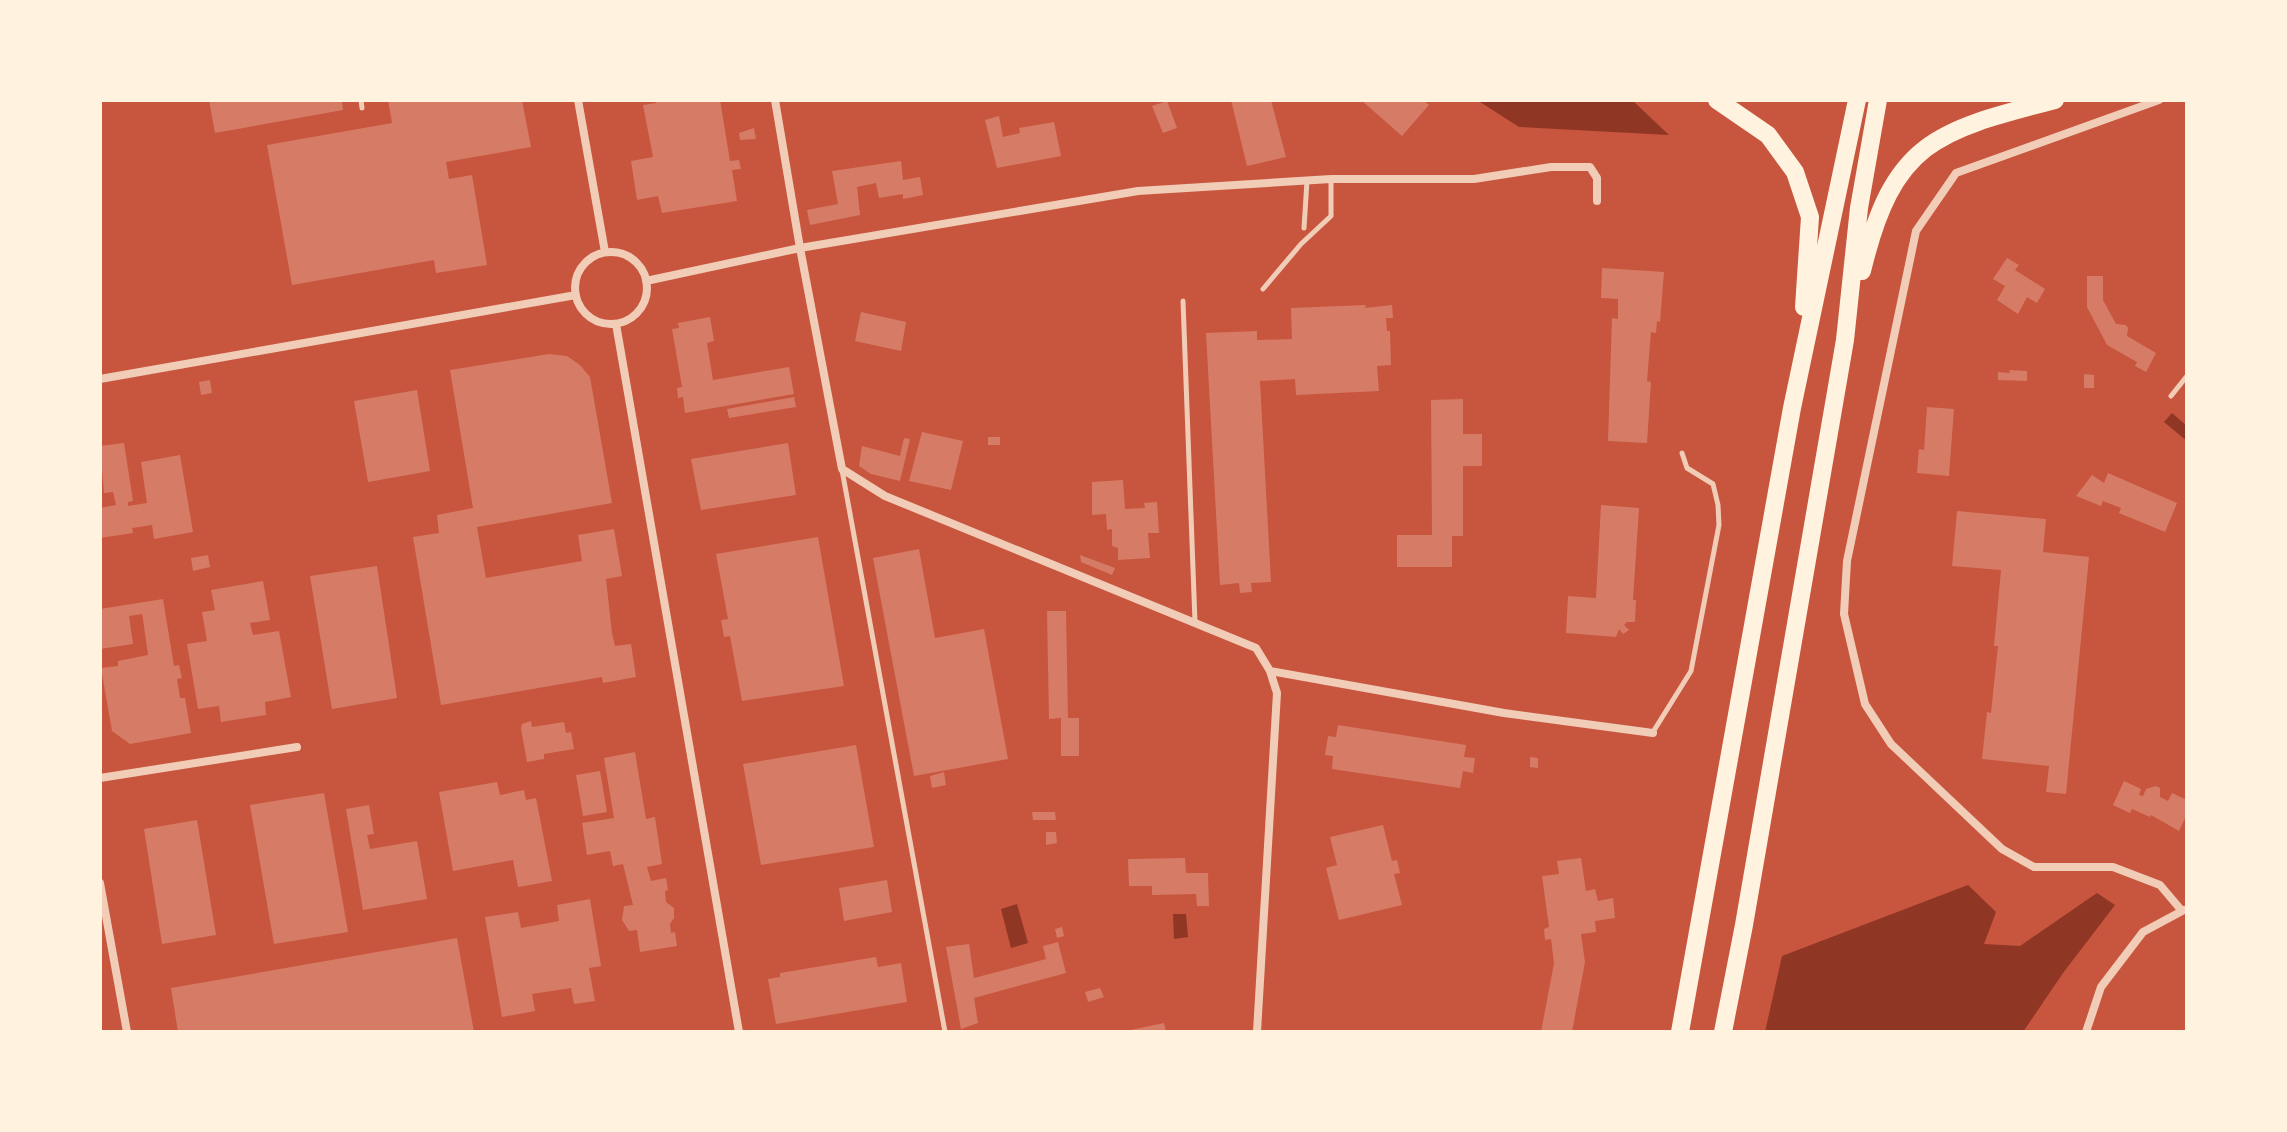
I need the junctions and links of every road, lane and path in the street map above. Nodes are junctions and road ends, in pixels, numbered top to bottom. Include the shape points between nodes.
1 (361, 100) edge
2 (578, 100) edge
3 (775, 100) edge
4 (1717, 100) edge
5 (1857, 100) edge
6 (1878, 100) edge
7 (2055, 100) edge
8 (2159, 100) edge
9 (362, 108) dead end
10 (1331, 179) junction
11 (1307, 181) junction
12 (1597, 201) dead end
13 (1304, 228) dead end
14 (800, 248) junction
15 (605, 252) junction
16 (646, 281) junction
17 (1263, 289) dead end
18 (576, 295) junction
19 (1183, 301) dead end
20 (616, 324) junction
21 (1845, 340) junction
22 (2187, 376) edge
23 (100, 379) edge
24 (2171, 396) dead end
25 (1792, 408) junction
26 (1682, 453) dead end
27 (842, 469) junction
28 (1195, 622) junction
29 (1270, 671) junction
30 (1653, 733) joint
31 (297, 747) dead end
32 (100, 778) edge
33 (100, 883) edge
34 (2184, 910) edge
35 (127, 1032) edge
36 (739, 1032) edge
37 (945, 1032) edge
38 (1257, 1032) edge
39 (1680, 1032) edge
40 (1723, 1032) edge
41 (2086, 1032) edge

1 - 9 lane
2 - 15 street
3 - 14 street
4 - 25 main road via 1768,135 1795,172 1810,217
5 - 25 main road
6 - 21 main road via 1859,208
7 - 21 main road via 1961,128 1910,160 1883,202 1870,237
8 - 34 street via 1956,173 1916,231 1847,561 1844,614 1865,704 1891,744 2002,849 2034,867 2113,867 2160,885
10 - 11 street
10 - 12 street via 1474,179 1551,167 1590,167 1597,178
10 - 17 lane via 1331,216
11 - 13 lane
11 - 14 street via 1138,191
14 - 16 street
14 - 27 street
15 - 16 street via 627,255 638,263
15 - 18 street via 580,269
16 - 20 street via 643,306 634,317
18 - 20 street via 592,319
18 - 23 street
19 - 28 lane
20 - 36 street
21 - 40 main road
22 - 24 lane
25 - 39 main road
26 - 30 lane via 1687,468 1713,484 1719,525 1691,671
27 - 28 street via 885,496
27 - 37 lane
28 - 29 street via 1256,648
29 - 30 street via 1504,713
29 - 38 street via 1277,693
31 - 32 street
33 - 35 street
34 - 41 street via 2143,932 2101,987

